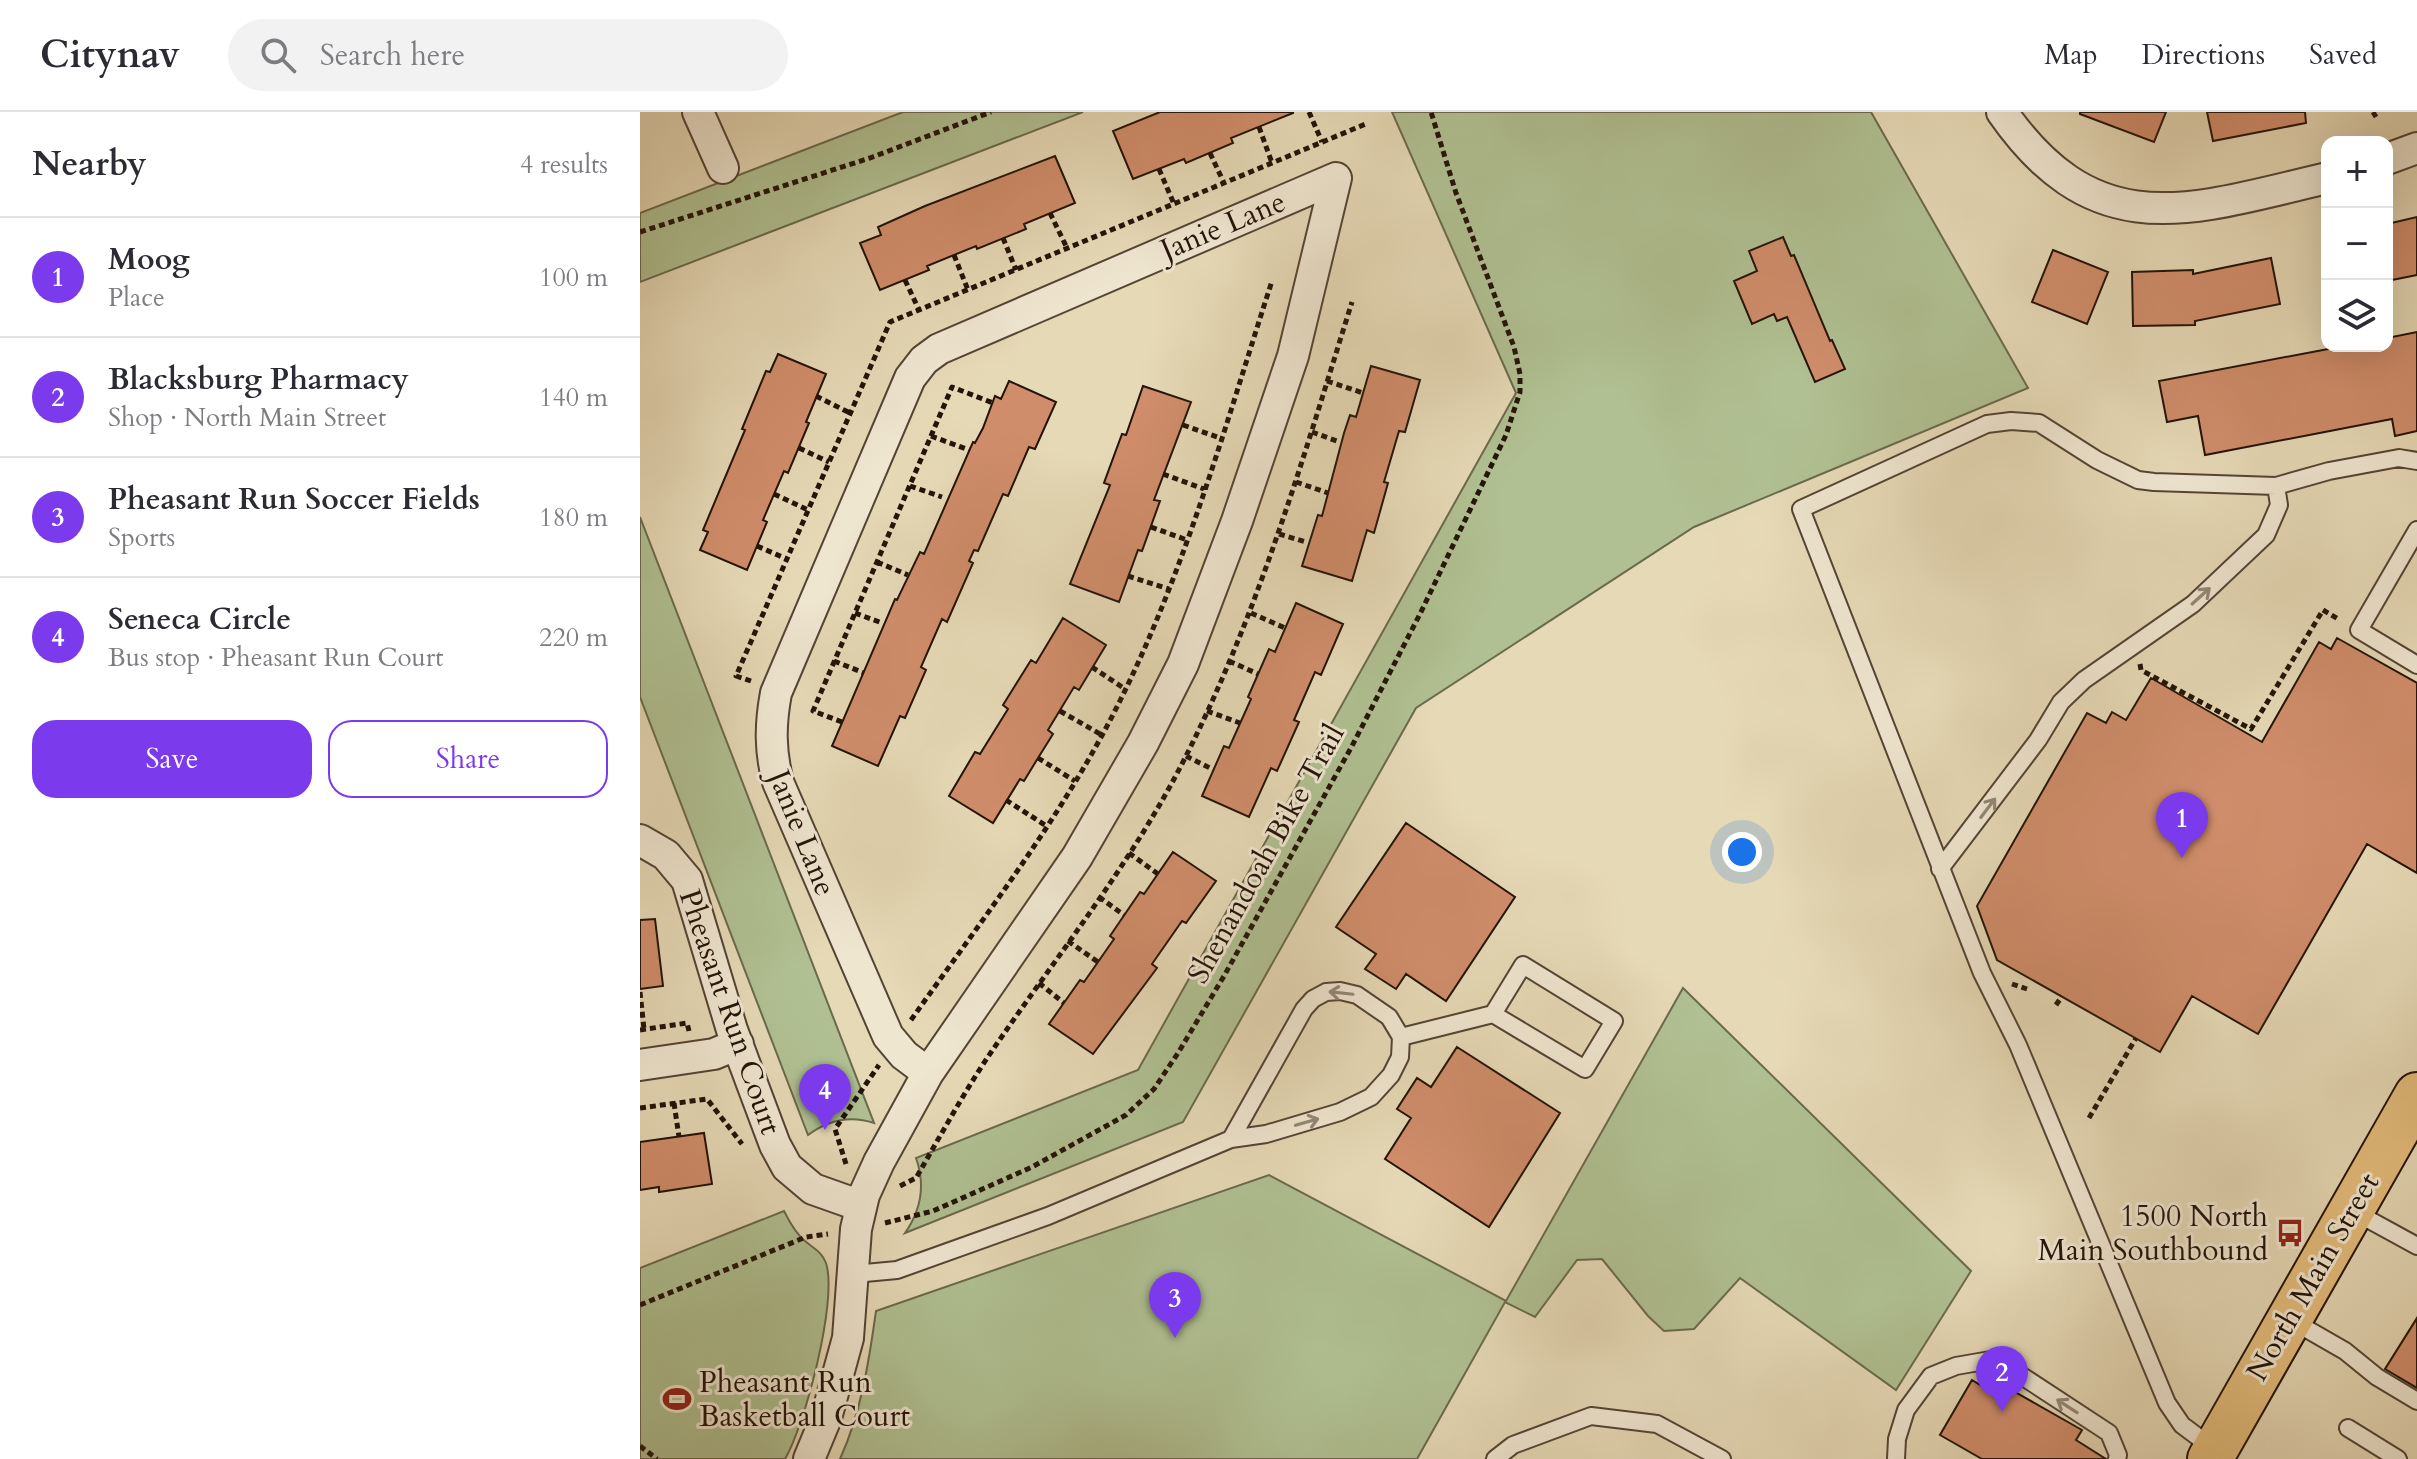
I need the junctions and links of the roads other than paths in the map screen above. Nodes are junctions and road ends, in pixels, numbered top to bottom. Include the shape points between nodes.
1 (698, 112) edge
2 (2002, 112) edge
3 (2417, 148) edge
4 (2393, 157) edge
5 (723, 168) dead end
6 (2321, 179) edge
7 (2417, 461) edge
8 (2276, 486) junction
9 (2417, 530) edge
10 (2417, 665) edge
11 (640, 840) edge
12 (1940, 869) junction
13 (1493, 1014) junction
14 (1401, 1037) junction
15 (738, 1044) junction
16 (640, 1065) edge
17 (928, 1073) junction
18 (2417, 1095) edge
19 (1231, 1139) junction
20 (2351, 1210) junction
21 (858, 1218) junction
22 (2417, 1246) edge
23 (854, 1274) junction
24 (2289, 1319) junction
25 (2417, 1401) edge
26 (2348, 1428) dead end
27 (2212, 1454) edge
28 (809, 1459) edge
29 (1495, 1459) edge
30 (1722, 1459) edge
31 (1896, 1459) edge
32 (2117, 1459) edge
33 (2398, 1459) edge

1 - 5 street
2 - 6 street via 2021,139 2061,177 2114,203 2154,210 2205,207
3 - 4 street
7 - 8 lane via 2399,458
12 -> 8 lane via 2061,702 2193,604 2266,535 2279,505
8 - 12 lane via 2138,480 2039,423 2011,421 1987,424 1801,509
9 - 10 lane via 2359,630
11 - 15 street, Pheasant Run Court via 666,855 687,880
12 - 27 lane via 2167,1403
13 - 13 lane via 1585,1069 1614,1021 1523,965
13 - 14 lane
19 -> 14 lane via 1310,1121 1371,1097 1391,1075 1400,1057
14 -> 19 lane via 1389,1017 1357,995 1326,992 1313,999
15 - 16 street via 705,1056
15 - 21 street, Pheasant Run Court via 787,1167
17 - 17 street, Janie Lane via 1077,857 1183,664 1293,356 1336,178 939,349 910,378 776,693 770,723 778,782 888,1036
17 - 21 street, Janie Lane via 879,1162
18 - 20 main road, North Main Street
19 - 23 lane via 1035,1221 897,1270
20 - 22 lane
20 - 24 main road, North Main Street
21 - 23 street, Janie Lane
23 - 28 street, Janie Lane via 848,1338
24 - 25 lane
24 - 27 main road, North Main Street
26 - 33 lane
29 - 30 lane via 1513,1445 1591,1416 1657,1424
32 -> 31 lane via 2109,1433 1996,1359 1931,1376 1906,1410

